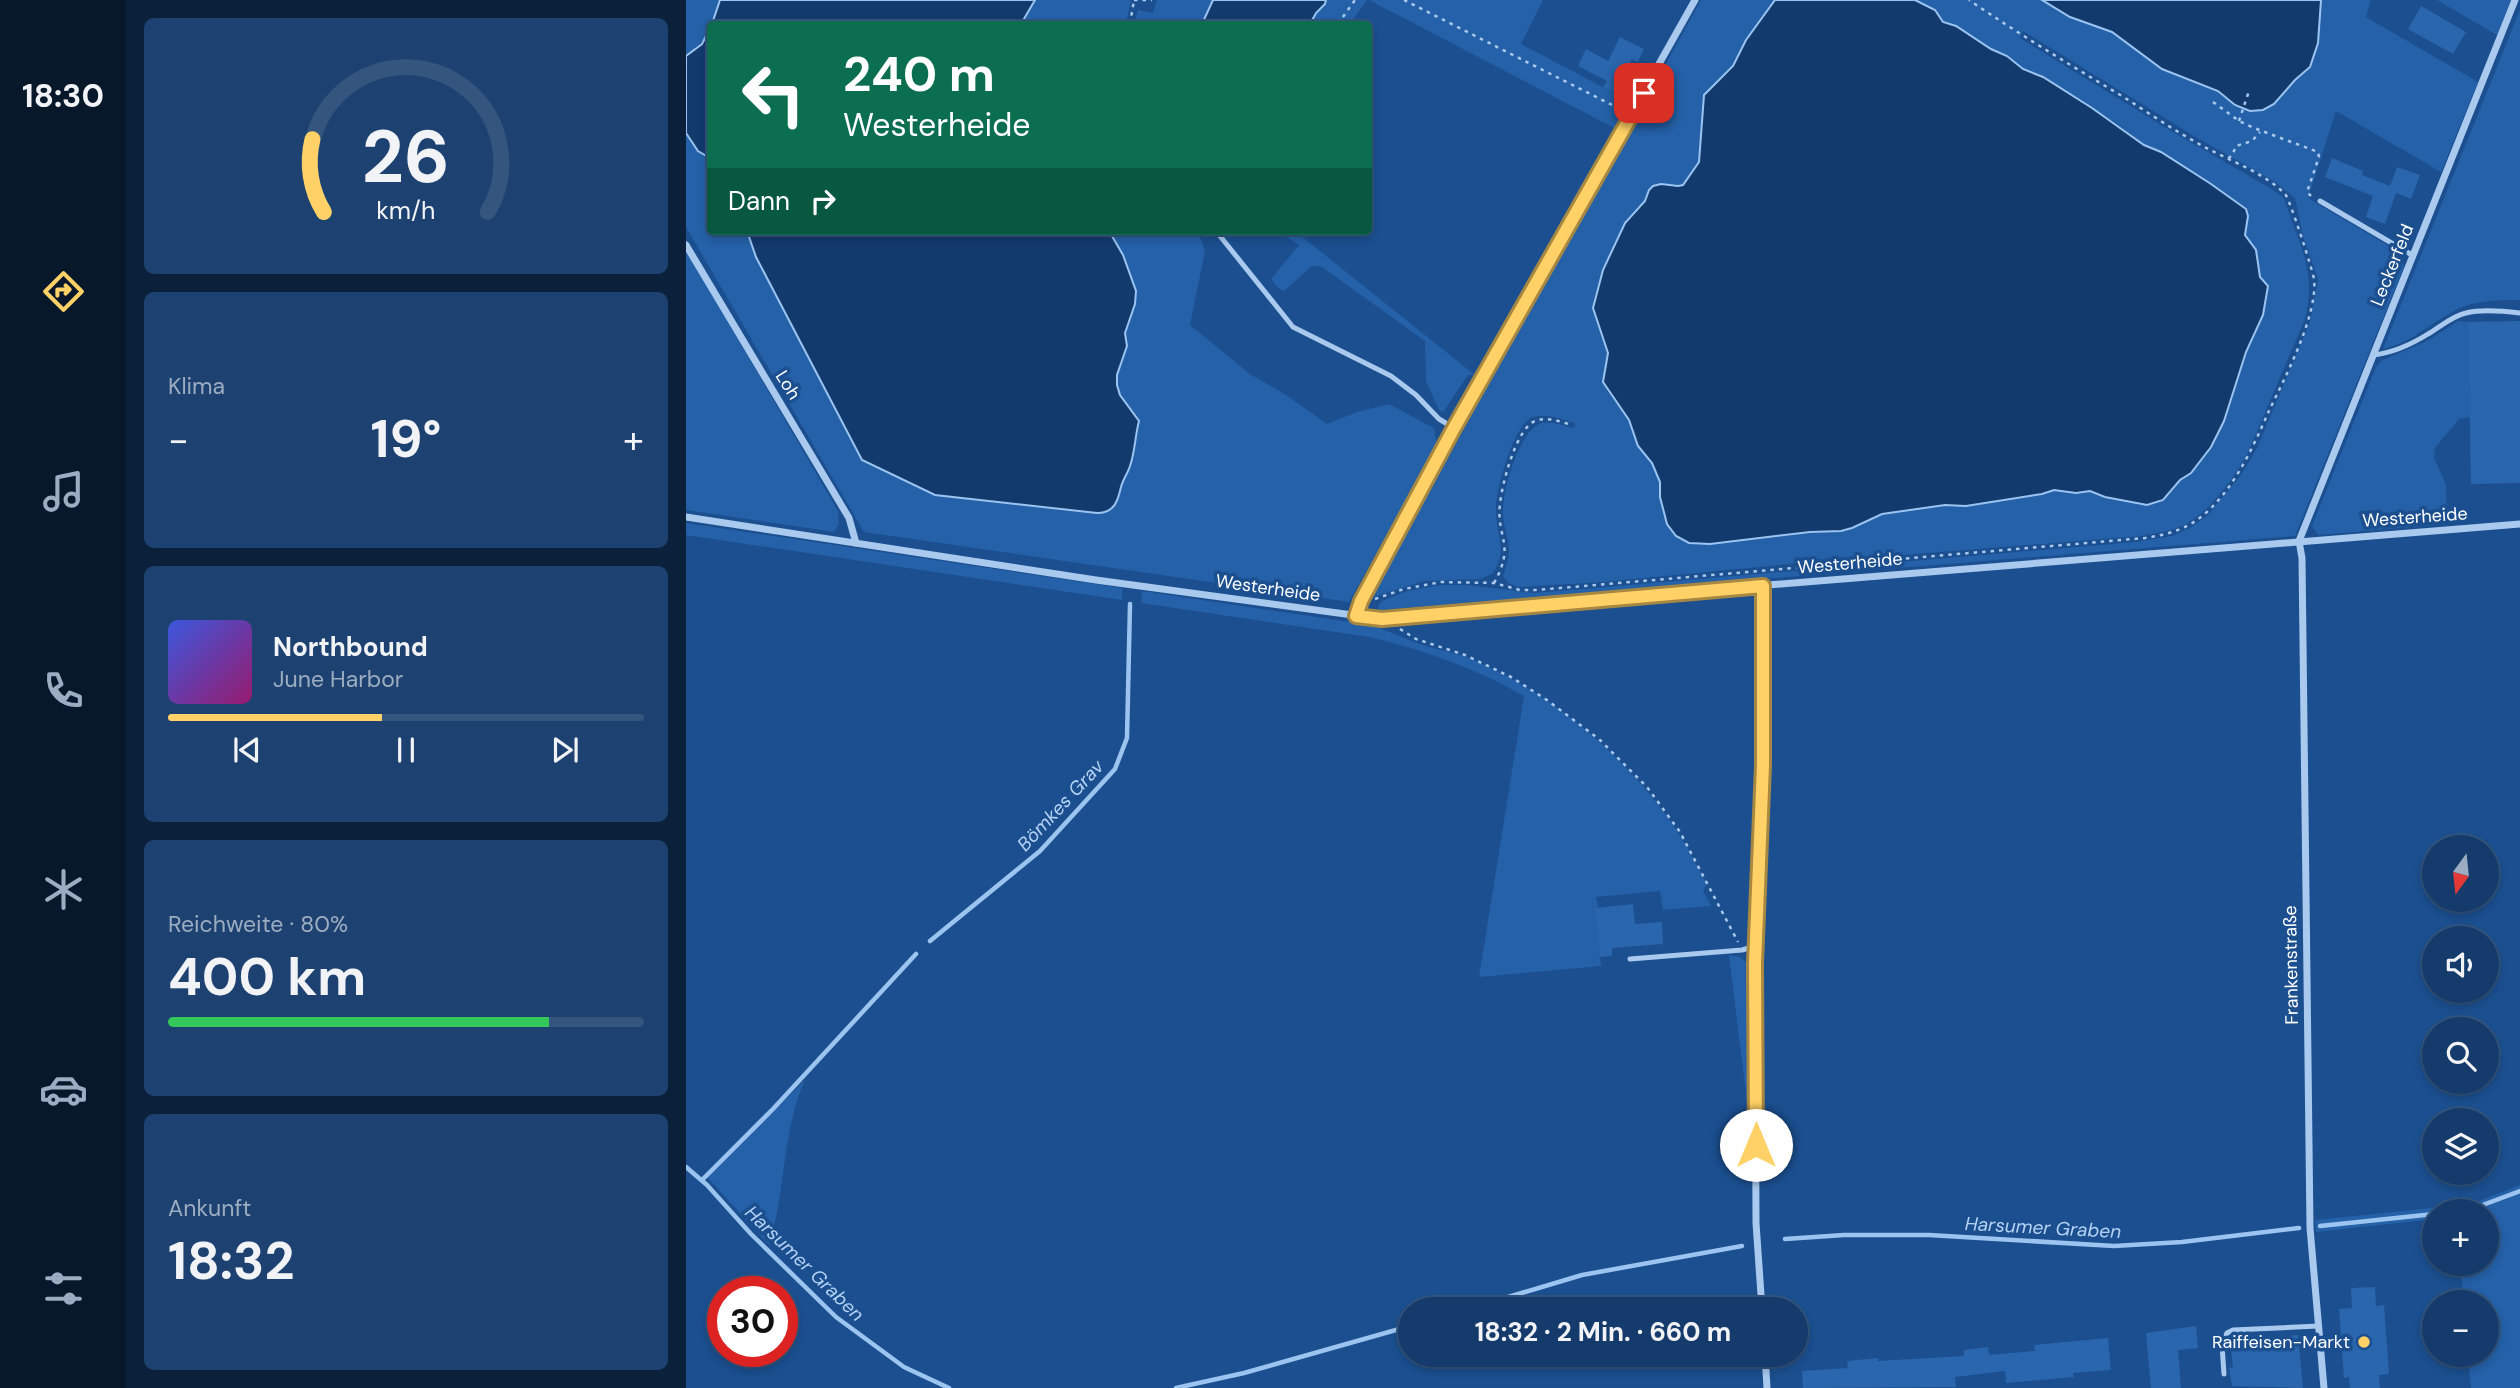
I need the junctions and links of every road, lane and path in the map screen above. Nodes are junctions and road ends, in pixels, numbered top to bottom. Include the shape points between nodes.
1 (1134, 0) edge
2 (1152, 0) edge
3 (1355, 0) edge
4 (1404, 0) edge
5 (1695, 0) edge
6 (1969, 0) edge
7 (2515, 0) edge
8 (1130, 21) edge
9 (1340, 21) edge
10 (2249, 92) dead end
11 (2213, 102) dead end
12 (1632, 114) junction
13 (2239, 121) junction
14 (2261, 131) junction
15 (2228, 158) junction
16 (2320, 201) joint
17 (1219, 235) edge
18 (686, 246) edge
19 (2412, 256) junction
20 (2520, 313) edge
21 (2373, 355) junction
22 (1572, 425) dead end
23 (1454, 428) junction
24 (686, 517) edge
25 (2520, 524) edge
26 (2299, 541) junction
27 (856, 544) junction
28 (1494, 583) junction
29 (1763, 586) junction
30 (1361, 601) junction
31 (1356, 616) junction
32 (1382, 619) junction
33 (1756, 946) junction
34 (1742, 950) junction
35 (1630, 959) dead end
36 (1761, 1297) edge
37 (2318, 1326) junction
38 (1766, 1367) edge
39 (2224, 1374) dead end
40 (1767, 1388) edge
41 (2324, 1388) edge

1 - 2 path
1 - 8 path
3 - 9 path
4 - 12 path
5 - 12 street
6 - 15 path
7 - 19 street, Leckerfeld
10 - 13 path
11 - 13 path
12 - 23 street
13 - 14 path
14 - 15 path via 2252,141 2236,145
14 - 16 path via 2318,152 2307,192
15 - 28 path via 2290,200 2314,280 2312,304 2255,445 2221,495 2188,526 2145,538 1537,590
16 - 19 lane
17 - 23 lane via 1293,327 1391,376
18 - 27 street, Loh via 849,518
19 - 21 street, Leckerfeld
20 - 21 lane via 2467,312 2398,349
21 - 26 street, Leckerfeld
22 - 28 path via 1534,421 1519,439 1500,504 1506,545
23 - 30 street
24 - 27 street, Westerheide
25 - 26 street, Westerheide
26 - 29 street, Westerheide
26 - 37 street, Frankenstraße via 2310,1228
27 - 31 street, Westerheide
28 - 30 path via 1424,584
29 - 32 street, Westerheide
29 - 33 street
30 - 31 street
31 - 32 street, Westerheide
32 - 34 path via 1416,639 1511,677 1599,739 1647,787 1680,832
33 - 34 lane
33 - 36 street via 1756,1223
34 - 35 lane
37 - 39 lane via 2232,1330 2222,1345
37 - 41 street, Frankenstraße
38 - 40 street

